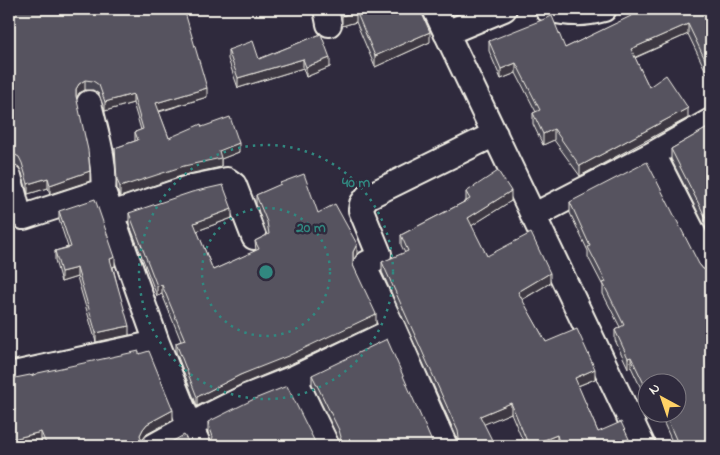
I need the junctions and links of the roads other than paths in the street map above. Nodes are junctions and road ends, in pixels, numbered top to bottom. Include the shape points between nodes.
1 (435, 9) edge
2 (504, 9) edge
3 (547, 9) edge
4 (604, 9) edge
5 (446, 33) junction
6 (89, 102) dead end
7 (711, 121) edge
8 (495, 134) junction
9 (652, 154) junction
10 (9, 176) edge
11 (103, 190) junction
12 (111, 214) junction
13 (533, 216) junction
14 (254, 237) dead end
15 (710, 264) edge
16 (394, 330) junction
17 (157, 343) junction
18 (9, 375) edge
19 (294, 378) junction
20 (194, 436) edge
21 (154, 446) edge
22 (327, 446) edge
23 (445, 446) edge
24 (643, 446) edge

1 - 5 street
2 - 5 street
3 - 4 street via 587,14
5 - 8 street
6 - 11 street via 103,162
7 - 9 street
8 - 13 street
8 - 16 street via 367,198 362,204 361,210 379,254 366,264 365,269
9 - 13 street
9 - 15 street
10 - 11 street via 18,211 24,217
11 - 12 street
12 - 14 street via 188,188 227,180 234,185
12 - 17 street
13 - 24 street
16 - 19 street
16 - 23 street
17 - 18 street
17 - 20 street
19 - 20 street via 246,397
19 - 22 street
20 - 21 street

